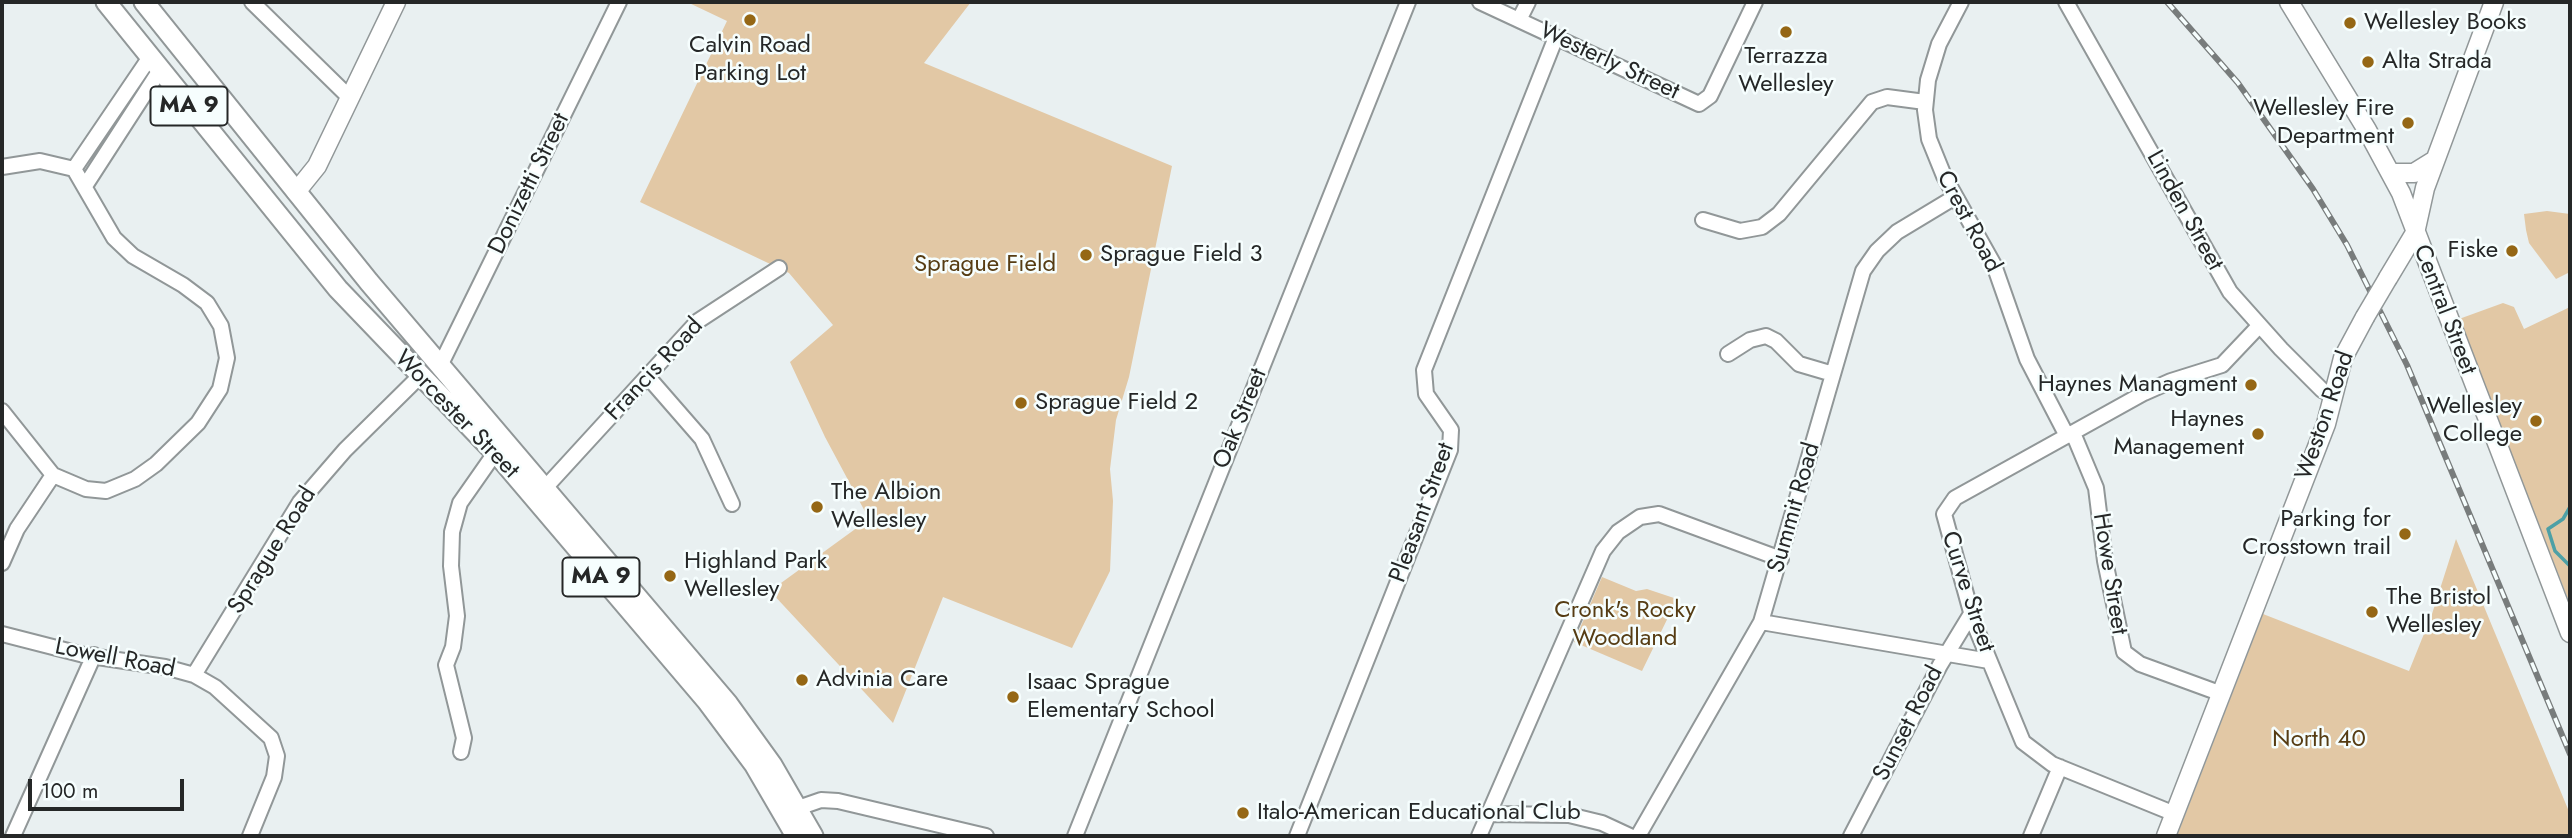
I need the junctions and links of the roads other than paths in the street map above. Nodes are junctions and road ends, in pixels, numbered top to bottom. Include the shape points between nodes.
1 (106, 2) edge
2 (144, 2) edge
3 (396, 2) edge
4 (619, 2) edge
5 (1408, 2) edge
6 (1480, 2) edge
7 (1528, 2) edge
8 (1755, 2) edge
9 (1961, 2) edge
10 (2066, 2) edge
11 (2289, 2) edge
12 (2494, 2) edge
13 (260, 5) edge
14 (1519, 20) junction
15 (1556, 37) junction
16 (155, 63) junction
17 (350, 99) junction
18 (1925, 102) junction
19 (2435, 160) junction
20 (2, 167) edge
21 (75, 169) junction
22 (2391, 173) junction
23 (85, 186) junction
24 (296, 192) junction
25 (1955, 197) junction
26 (1703, 220) dead end
27 (2415, 233) junction
28 (779, 268) dead end
29 (403, 322) junction
30 (2259, 326) junction
31 (382, 337) junction
32 (1728, 354) dead end
33 (440, 366) junction
34 (1833, 374) junction
35 (419, 376) junction
36 (648, 377) junction
37 (2333, 394) junction
38 (2, 411) edge
39 (2070, 435) junction
40 (495, 453) junction
41 (53, 475) junction
42 (545, 488) junction
43 (732, 504) dead end
44 (1781, 559) junction
45 (2, 564) edge
46 (1971, 614) junction
47 (1762, 622) junction
48 (2570, 633) edge
49 (2, 634) edge
50 (1946, 654) junction
51 (94, 655) junction
52 (1989, 661) junction
53 (194, 675) junction
54 (2222, 694) junction
55 (461, 752) dead end
56 (2060, 767) junction
57 (798, 808) junction
58 (1490, 814) junction
59 (2175, 814) junction
60 (13, 836) edge
61 (250, 836) edge
62 (796, 836) edge
63 (813, 836) edge
64 (986, 836) edge
65 (1075, 836) edge
66 (1297, 836) edge
67 (1479, 836) edge
68 (1630, 836) edge
69 (1638, 836) edge
70 (1851, 836) edge
71 (2031, 836) edge
72 (2166, 836) edge

1 - 16 highway, Worcester Street / MA 9
2 - 24 highway, Worcester Street / MA 9
3 - 17 main road
4 - 33 street, Donizetti Street
5 - 65 street, Oak Street
6 - 14 street, Westerly Street
7 - 14 street
8 - 15 street, Westerly Street via 1710,96 1699,104
9 - 18 street, Crest Road via 1934,58
10 - 30 street, Linden Street via 2224,283
11 - 22 main road, Central Street
12 - 19 main road, Weston Road
13 - 17 street
14 - 15 street, Westerly Street
15 - 66 street, Pleasant Street via 1424,370 1428,398 1449,425 1450,450
16 - 21 street
16 - 23 street
16 - 31 highway, Worcester Street / MA 9 via 272,210
17 - 24 main road via 314,170
18 - 25 street, Crest Road via 1931,147
18 - 26 street via 1887,97 1872,102 1779,214 1762,227 1740,231
19 - 22 main road via 2414,173
19 - 27 main road, Weston Road
20 - 21 street via 40,161
21 - 23 street
22 - 27 main road, Central Street
23 - 41 street via 114,238 212,310 225,338 225,367 220,389 198,423 135,479 106,491 86,489
24 - 29 highway, Worcester Street / MA 9
25 - 34 street, Summit Road via 1902,229 1871,258 1857,287
25 - 39 street, Crest Road via 1994,265 2027,359
27 - 37 main road, Weston Road, bridge via 2346,353
27 - 48 main road, Central Street
28 - 36 street, Francis Road via 698,321
29 - 31 highway via 396,332
29 - 33 highway, Worcester Street / MA 9
30 - 37 street, Linden Street via 2316,385
30 - 39 street, Curve Street via 2222,365 2166,382
31 - 35 highway, Worcester Street / MA 9
32 - 34 street via 1766,336 1799,364
33 - 42 highway, Worcester Street / MA 9
34 - 44 street, Summit Road
35 - 40 highway, Worcester Street / MA 9
35 - 53 street, Sprague Road via 300,502
36 - 42 street, Francis Road
36 - 43 street via 702,439
37 - 54 main road, Weston Road via 2326,424
38 - 41 street
39 - 46 street, Curve Street via 1946,507 1944,522
39 - 54 street, Howe Street via 2096,488 2124,652 2140,664
40 - 55 street via 460,503 452,532 457,615 446,664 464,738
40 - 62 highway, Worcester Street / MA 9 via 720,716 759,771
41 - 45 street via 17,528
42 - 57 highway, Worcester Street / MA 9 via 733,710
44 - 47 street, Summit Road
44 - 58 street via 1659,514 1640,517 1618,532 1603,551
46 - 50 street, Sunset Road
46 - 52 street, Curve Street
47 - 50 street
47 - 69 street, Summit Road
49 - 51 street, Lowell Road
50 - 52 street
50 - 70 street, Sunset Road
51 - 53 street, Lowell Road
51 - 60 street
52 - 56 street, Curve Street via 2020,738 2036,755
53 - 61 street, Lowell Road via 215,687 271,738 275,747 274,777
54 - 59 main road, Weston Road
56 - 59 street, Curve Street
56 - 71 street
57 - 63 highway, Worcester Street / MA 9
57 - 64 street via 821,800 838,801
58 - 67 street
58 - 68 street via 1569,815
59 - 72 main road, Weston Road

